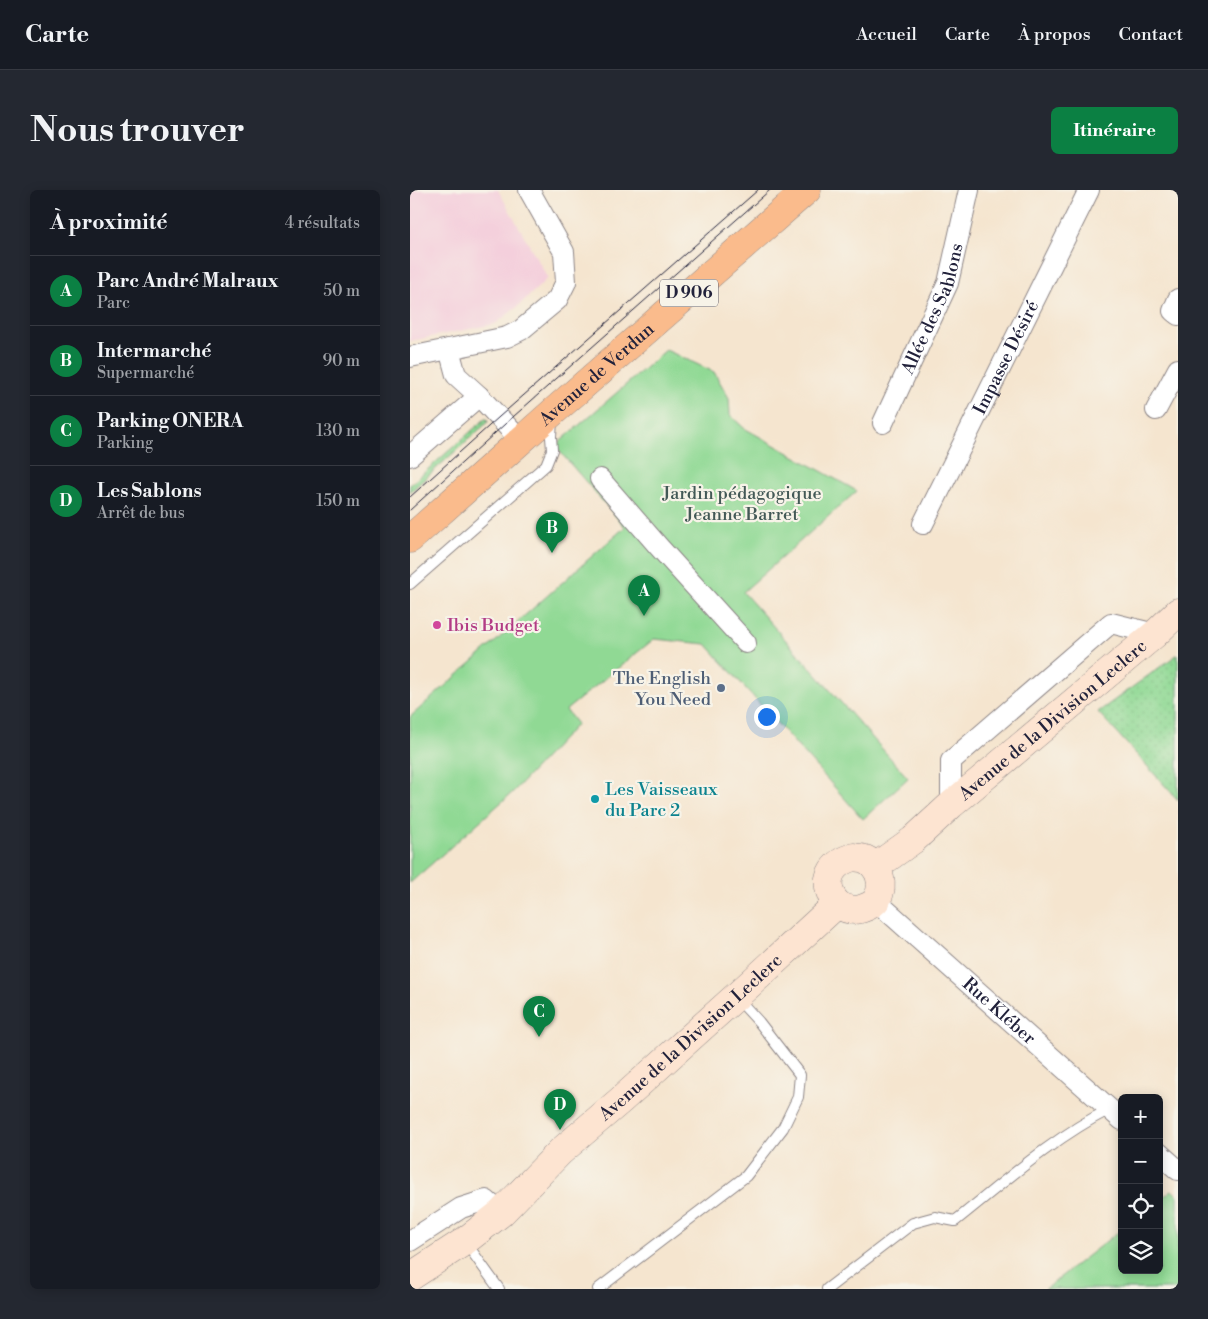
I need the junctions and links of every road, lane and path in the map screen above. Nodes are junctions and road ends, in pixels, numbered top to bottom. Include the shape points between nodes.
1 (529, 190) edge
2 (807, 190) edge
3 (969, 190) edge
4 (1089, 190) edge
5 (1178, 299) edge
6 (1178, 315) edge
7 (449, 349) junction
8 (410, 357) edge
9 (1178, 369) edge
10 (479, 396) junction
11 (1156, 410) dead end
12 (553, 412) junction
13 (883, 423) dead end
14 (521, 441) junction
15 (410, 456) edge
16 (600, 479) dead end
17 (923, 524) dead end
18 (410, 539) edge
19 (410, 584) edge
20 (1178, 612) edge
21 (1155, 634) junction
22 (746, 643) dead end
23 (951, 805) junction
24 (876, 867) junction
25 (876, 901) junction
26 (837, 904) junction
27 (736, 996) junction
28 (1116, 1115) edge
29 (1163, 1157) edge
30 (1178, 1170) edge
31 (493, 1207) junction
32 (410, 1241) edge
33 (465, 1241) junction
34 (410, 1277) edge
35 (499, 1289) edge
36 (598, 1289) edge
37 (827, 1289) edge

1 - 7 street via 564,252 566,282 557,300 521,330 507,337
2 - 12 main road, Avenue de Verdun / D 906
3 - 13 street, Allée des Sablons via 948,283
4 - 17 street, Impasse Désiré
5 - 6 street via 1173,312
7 - 8 street
7 - 10 street via 456,374
9 - 11 street
10 - 14 street
10 - 15 street
12 - 14 main road, Avenue de Verdun / D 906
12 - 19 lane via 552,450 546,465
14 - 18 main road, Avenue de Verdun / D 906
16 - 22 street
20 - 21 street, Avenue de la Division Leclerc
21 - 23 street, Avenue de la Division Leclerc
21 - 23 street, Avenue de la Division Leclerc via 1111,623 951,761
23 - 24 street, Avenue de la Division Leclerc via 913,840
24 - 25 street via 881,878 881,890
24 - 26 street via 865,859 854,857 836,865 828,884
25 - 26 street via 856,910
25 - 28 street, Rue Kléber
26 - 27 street, Avenue de la Division Leclerc
27 - 31 street, Avenue de la Division Leclerc via 621,1100
27 - 36 lane via 800,1075 798,1096 783,1128 746,1176
28 - 37 lane via 1092,1118 1054,1142 954,1221 935,1217 913,1223
29 - 30 street
31 - 32 street, Avenue de la Division Leclerc via 461,1208
31 - 33 street, Avenue de la Division Leclerc
33 - 34 street, Avenue de la Division Leclerc
33 - 35 lane

